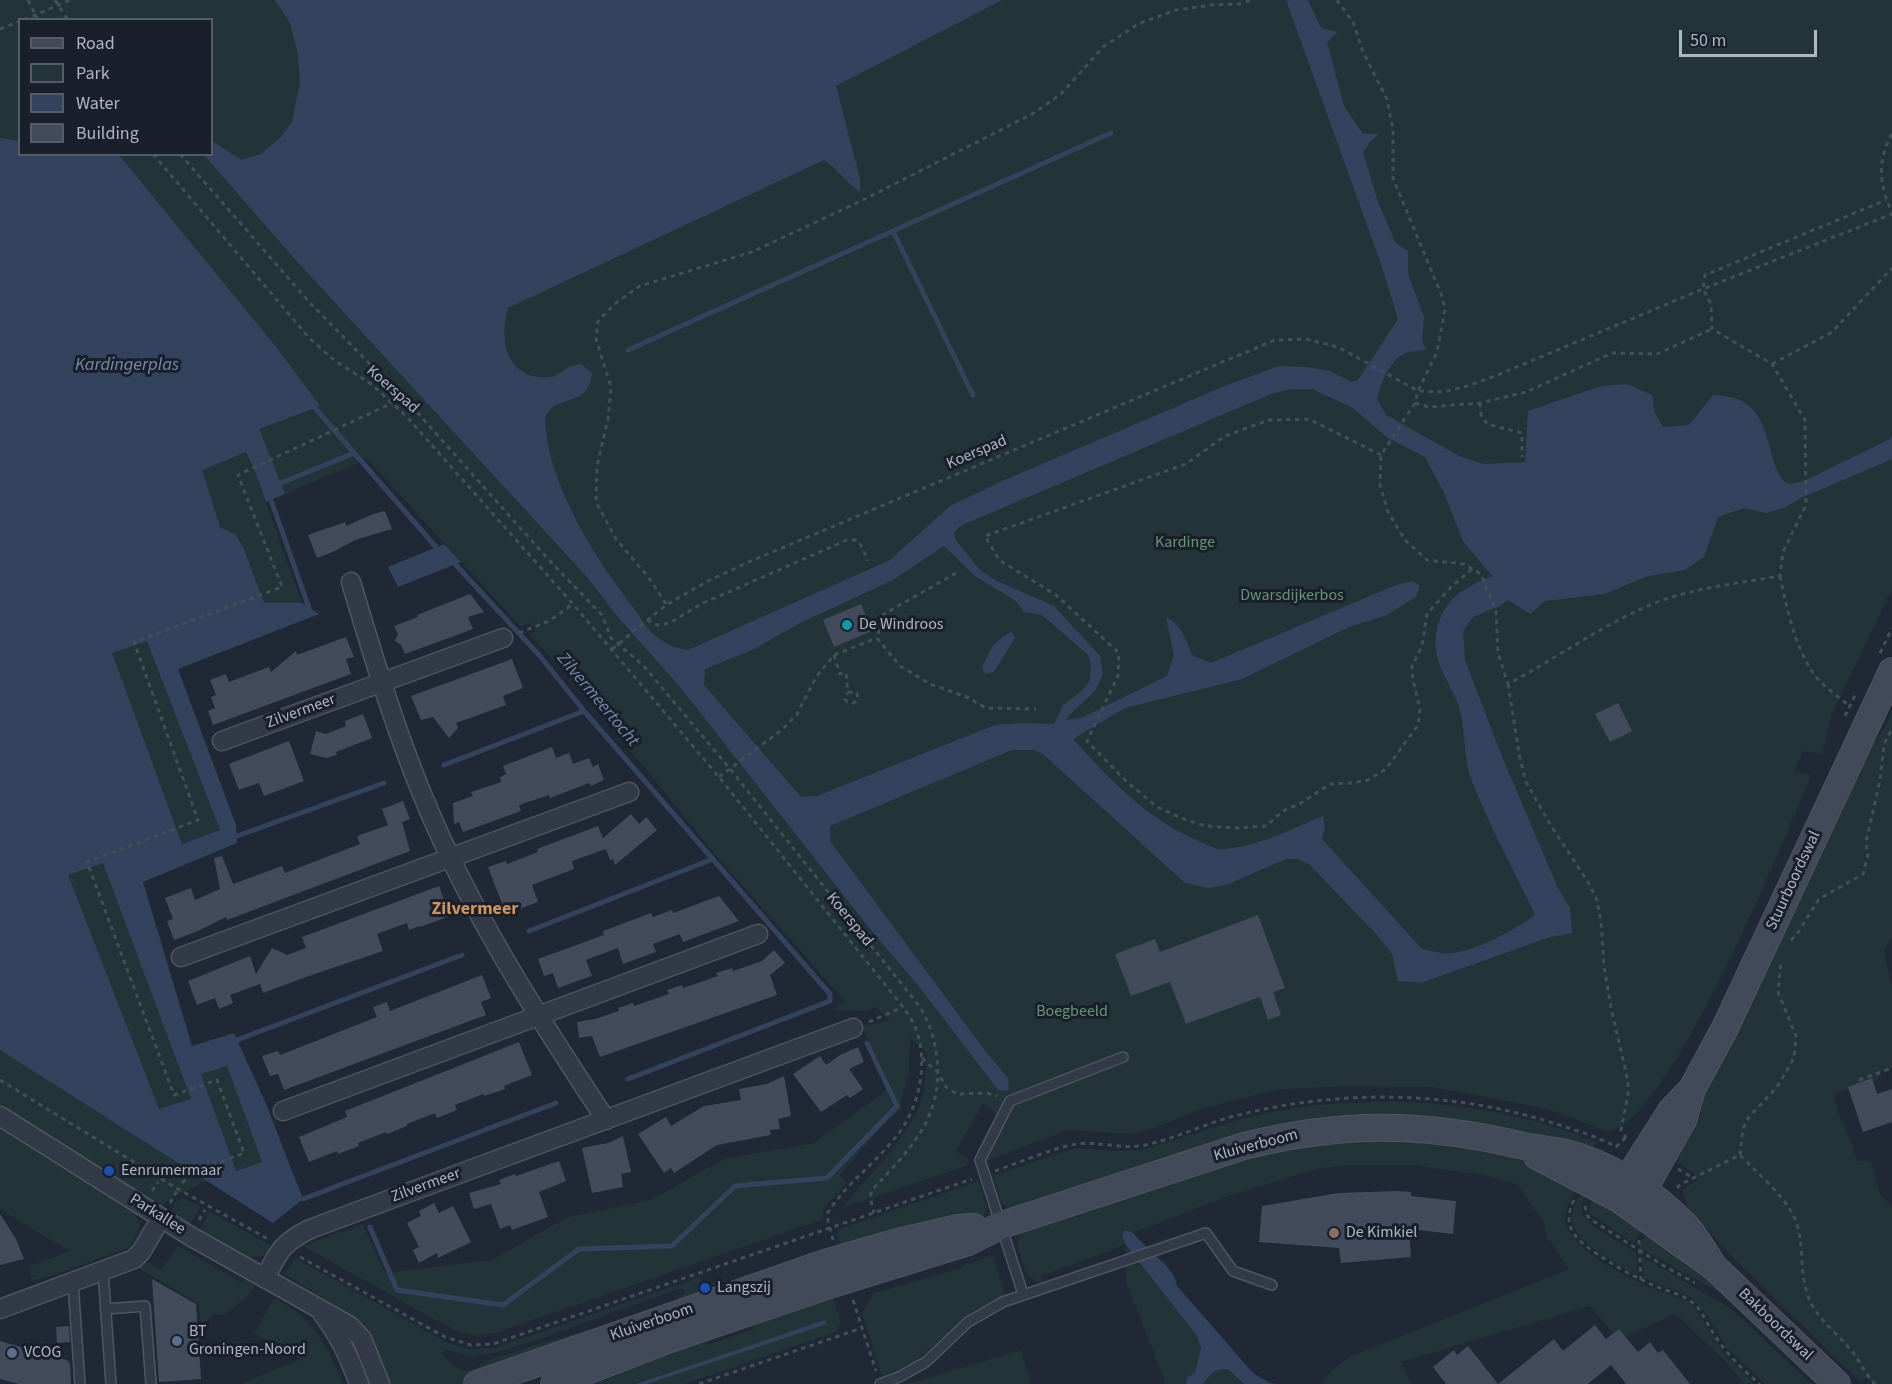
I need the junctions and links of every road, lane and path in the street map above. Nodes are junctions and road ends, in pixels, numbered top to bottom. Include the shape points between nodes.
1 (28, 0) edge
2 (55, 0) edge
3 (70, 0) edge
4 (1252, 0) edge
5 (1337, 0) edge
6 (58, 5) junction
7 (34, 15) junction
8 (28, 18) edge
9 (36, 18) edge
10 (67, 18) edge
11 (18, 22) edge
12 (0, 29) edge
13 (1892, 134) edge
14 (155, 156) edge
15 (182, 156) edge
16 (1886, 200) junction
17 (1892, 213) edge
18 (1892, 268) edge
19 (1702, 289) junction
20 (1712, 329) junction
21 (1772, 364) junction
22 (1418, 391) junction
23 (403, 398) junction
24 (1415, 403) junction
25 (1480, 403) junction
26 (393, 404) junction
27 (1381, 455) junction
28 (1522, 457) dead end
29 (868, 561) dead end
30 (1472, 569) junction
31 (957, 573) dead end
32 (1780, 576) junction
33 (351, 582) dead end
34 (573, 604) junction
35 (666, 605) junction
36 (647, 620) junction
37 (531, 628) dead end
38 (503, 639) dead end
39 (878, 639) junction
40 (618, 644) junction
41 (612, 649) junction
42 (834, 655) junction
43 (1892, 671) edge
44 (381, 683) junction
45 (1508, 684) junction
46 (848, 692) junction
47 (1849, 705) dead end
48 (1036, 709) dead end
49 (1892, 729) edge
50 (222, 741) dead end
51 (730, 769) junction
52 (719, 777) junction
53 (629, 792) dead end
54 (450, 857) junction
55 (758, 934) dead end
56 (1790, 940) dead end
57 (1782, 956) dead end
58 (181, 957) dead end
59 (903, 1007) junction
60 (537, 1015) junction
61 (853, 1028) joint
62 (922, 1057) junction
63 (1123, 1057) dead end
64 (1892, 1068) edge
65 (938, 1073) junction
66 (0, 1080) edge
67 (1859, 1080) dead end
68 (1010, 1101) junction
69 (283, 1111) dead end
70 (0, 1116) edge
71 (606, 1120) junction
72 (1626, 1138) dead end
73 (1740, 1155) junction
74 (182, 1183) dead end
75 (1677, 1188) dead end
76 (1631, 1191) junction
77 (1577, 1193) dead end
78 (205, 1210) dead end
79 (874, 1213) dead end
80 (161, 1218) junction
81 (1002, 1225) junction
82 (195, 1227) dead end
83 (829, 1229) junction
84 (1644, 1234) dead end
85 (282, 1247) junction
86 (843, 1269) junction
87 (103, 1271) junction
88 (265, 1278) junction
89 (1641, 1280) junction
90 (73, 1282) junction
91 (1272, 1285) dead end
92 (1023, 1294) junction
93 (5, 1303) edge
94 (317, 1307) junction
95 (106, 1309) junction
96 (862, 1328) junction
97 (876, 1373) dead end
98 (80, 1384) edge
99 (111, 1384) edge
100 (151, 1384) edge
101 (359, 1384) edge
102 (380, 1384) edge
103 (477, 1384) edge
104 (554, 1384) edge
105 (699, 1384) edge
106 (880, 1384) edge
107 (1760, 1384) edge
108 (1837, 1384) edge
109 (1875, 1384) edge

1 - 7 path
2 - 6 path
3 - 6 path
4 - 35 path via 1176,10 1138,24 1103,47 1061,94 1034,113 752,252 640,286 598,321 596,339 611,387 597,466 596,502 616,539
5 - 22 path via 1353,22 1363,52 1388,99 1393,130 1393,178 1445,309 1437,352
6 - 7 path
6 - 10 path
7 - 8 path
7 - 9 path
11 - 12 path
13 - 16 path via 1885,147 1880,179
14 - 26 path, Koerspad via 309,339
15 - 23 path via 310,303
16 - 17 path
16 - 19 path via 1705,274
17 - 19 path
18 - 21 path via 1832,332
19 - 20 path via 1711,304
19 - 22 path via 1468,386 1443,392
20 - 21 path
20 - 25 path via 1657,354 1612,353 1526,392
21 - 32 path via 1805,420 1806,505 1783,552
22 - 24 path
22 - 35 path, Koerspad via 1338,347 1305,339 1275,340 751,561
23 - 26 path
23 - 40 path via 603,615 609,634
24 - 25 path via 1429,407
24 - 27 path
25 - 28 path via 1487,424 1522,433
26 - 34 path, Koerspad
26 - 74 path via 238,476 282,587 134,642 198,820 87,862 174,1095 217,1080 244,1154 192,1173
27 - 30 path via 1380,485 1388,512 1406,540 1427,560 1464,564
27 - 30 path via 1309,419 1269,420 1225,436 1186,464 985,536 999,560 1056,595 1119,654 1118,676 1087,741 1157,807 1206,826 1266,826 1283,811 1330,784 1368,780 1386,769 1418,725 1420,709 1413,666 1422,646 1427,614
29 - 36 path via 861,545 848,540 699,605 670,623 657,625
30 - 45 path via 1481,574 1496,612 1498,653
31 - 39 path via 884,614
32 - 45 path via 1658,602 1624,616
32 - 47 path via 1797,642 1814,675
33 - 44 street
34 - 37 path
34 - 41 path, Koerspad
35 - 36 path, Koerspad
36 - 40 path, Koerspad
38 - 44 street, Zilvermeer
39 - 42 path
39 - 48 path via 900,666 930,684 986,708
40 - 41 path, Koerspad
40 - 51 path via 643,665
41 - 52 path, Koerspad
42 - 46 path via 840,674 846,673
42 - 51 path via 816,677 798,714
43 - 76 main road, Stuurboordswal via 1725,1028 1692,1089 1683,1120
44 - 50 street, Zilvermeer
44 - 54 street
45 - 72 path via 1526,782 1596,897 1611,1008 1628,1081 1621,1130
46 - 46 path via 857,693 854,703 845,699
49 - 56 path via 1884,744 1863,874 1819,899
51 - 52 path
51 - 65 path via 920,1007 932,1031
52 - 59 path, Koerspad
53 - 54 street
54 - 58 street
54 - 60 street
55 - 60 street
57 - 73 path via 1778,992 1796,1035 1794,1058 1777,1087 1748,1118
59 - 61 path
59 - 62 path, Koerspad via 915,1027
60 - 69 street
60 - 71 street
61 - 71 street, Zilvermeer
62 - 65 path
62 - 83 path, Koerspad via 912,1110 900,1132 830,1208
63 - 68 lane
64 - 67 path
65 - 68 path via 946,1087 957,1094 987,1093
65 - 79 path via 934,1106 918,1137 872,1190
66 - 85 path via 178,1189
68 - 81 lane via 980,1160
70 - 80 street, Parkallee
71 - 85 street, Zilvermeer via 326,1223
73 - 75 path
73 - 109 path via 1794,1216 1812,1305
76 - 81 main road, Kluiverboom via 1581,1158 1561,1152 1454,1132 1383,1126 1313,1131 1244,1146
76 - 108 main road, Bakboordswal
77 - 89 path via 1569,1215 1574,1234
78 - 82 path
80 - 87 street via 141,1252
80 - 88 street, Parkallee
81 - 86 main road, Kluiverboom via 968,1242
81 - 92 lane
83 - 85 path via 482,1346 445,1337
83 - 86 path
84 - 89 path via 1638,1242
85 - 88 street, Zilvermeer
86 - 96 path
86 - 103 main road, Kluiverboom
86 - 104 main road, Kluiverboom
87 - 90 street
87 - 95 lane
88 - 94 street, Parkallee
89 - 107 path via 1693,1302 1725,1350
90 - 93 street
90 - 98 lane
91 - 92 lane via 1233,1270 1206,1233
92 - 106 lane via 968,1322 926,1362
94 - 101 street, Parkallee via 341,1340
94 - 102 street, Parkallee via 357,1332
95 - 99 lane
95 - 100 lane via 145,1306
96 - 97 path
96 - 105 path

